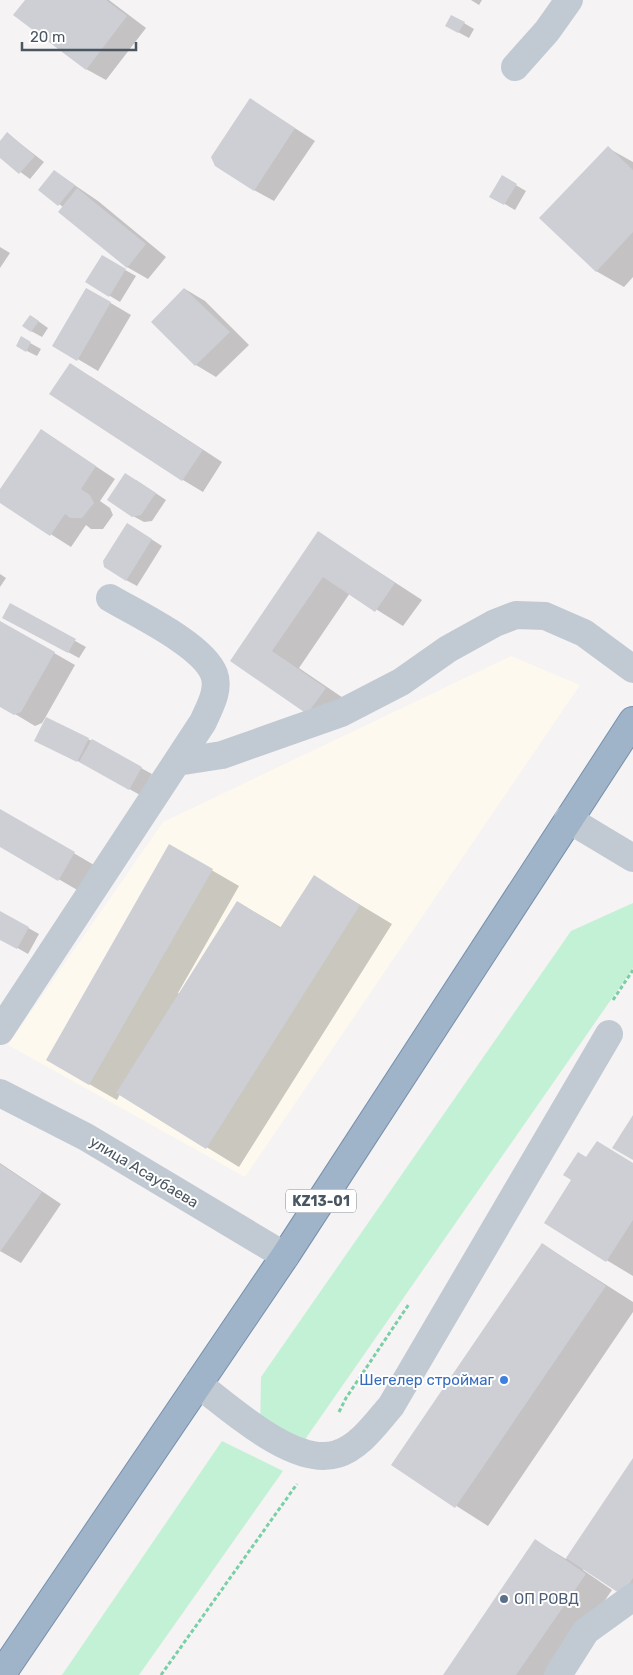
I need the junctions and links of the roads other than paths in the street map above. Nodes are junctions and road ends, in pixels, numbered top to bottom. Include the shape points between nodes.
1 (568, 0) edge
2 (515, 67) dead end
3 (110, 598) dead end
4 (633, 669) edge
5 (633, 721) edge
6 (177, 762) junction
7 (568, 819) junction
8 (633, 858) edge
9 (0, 1030) edge
10 (609, 1034) dead end
11 (0, 1093) edge
12 (286, 1256) junction
13 (198, 1384) junction
14 (633, 1597) edge
15 (1, 1675) edge
16 (558, 1675) edge

1 - 2 street via 547,31
3 - 6 street via 182,640 207,662 215,676 214,697 203,722
4 - 6 street via 584,633 545,616 516,615 448,648 401,682 341,714 222,754
5 - 7 highway, KZ13-01
6 - 9 street
7 - 8 street
7 - 12 highway, KZ13-01
10 - 13 street via 391,1406 364,1437 338,1454 317,1457 297,1451 260,1431
11 - 12 street, улица Асаубаева via 86,1137
12 - 13 highway, KZ13-01
13 - 15 highway, KZ13-01
14 - 16 street via 586,1631

